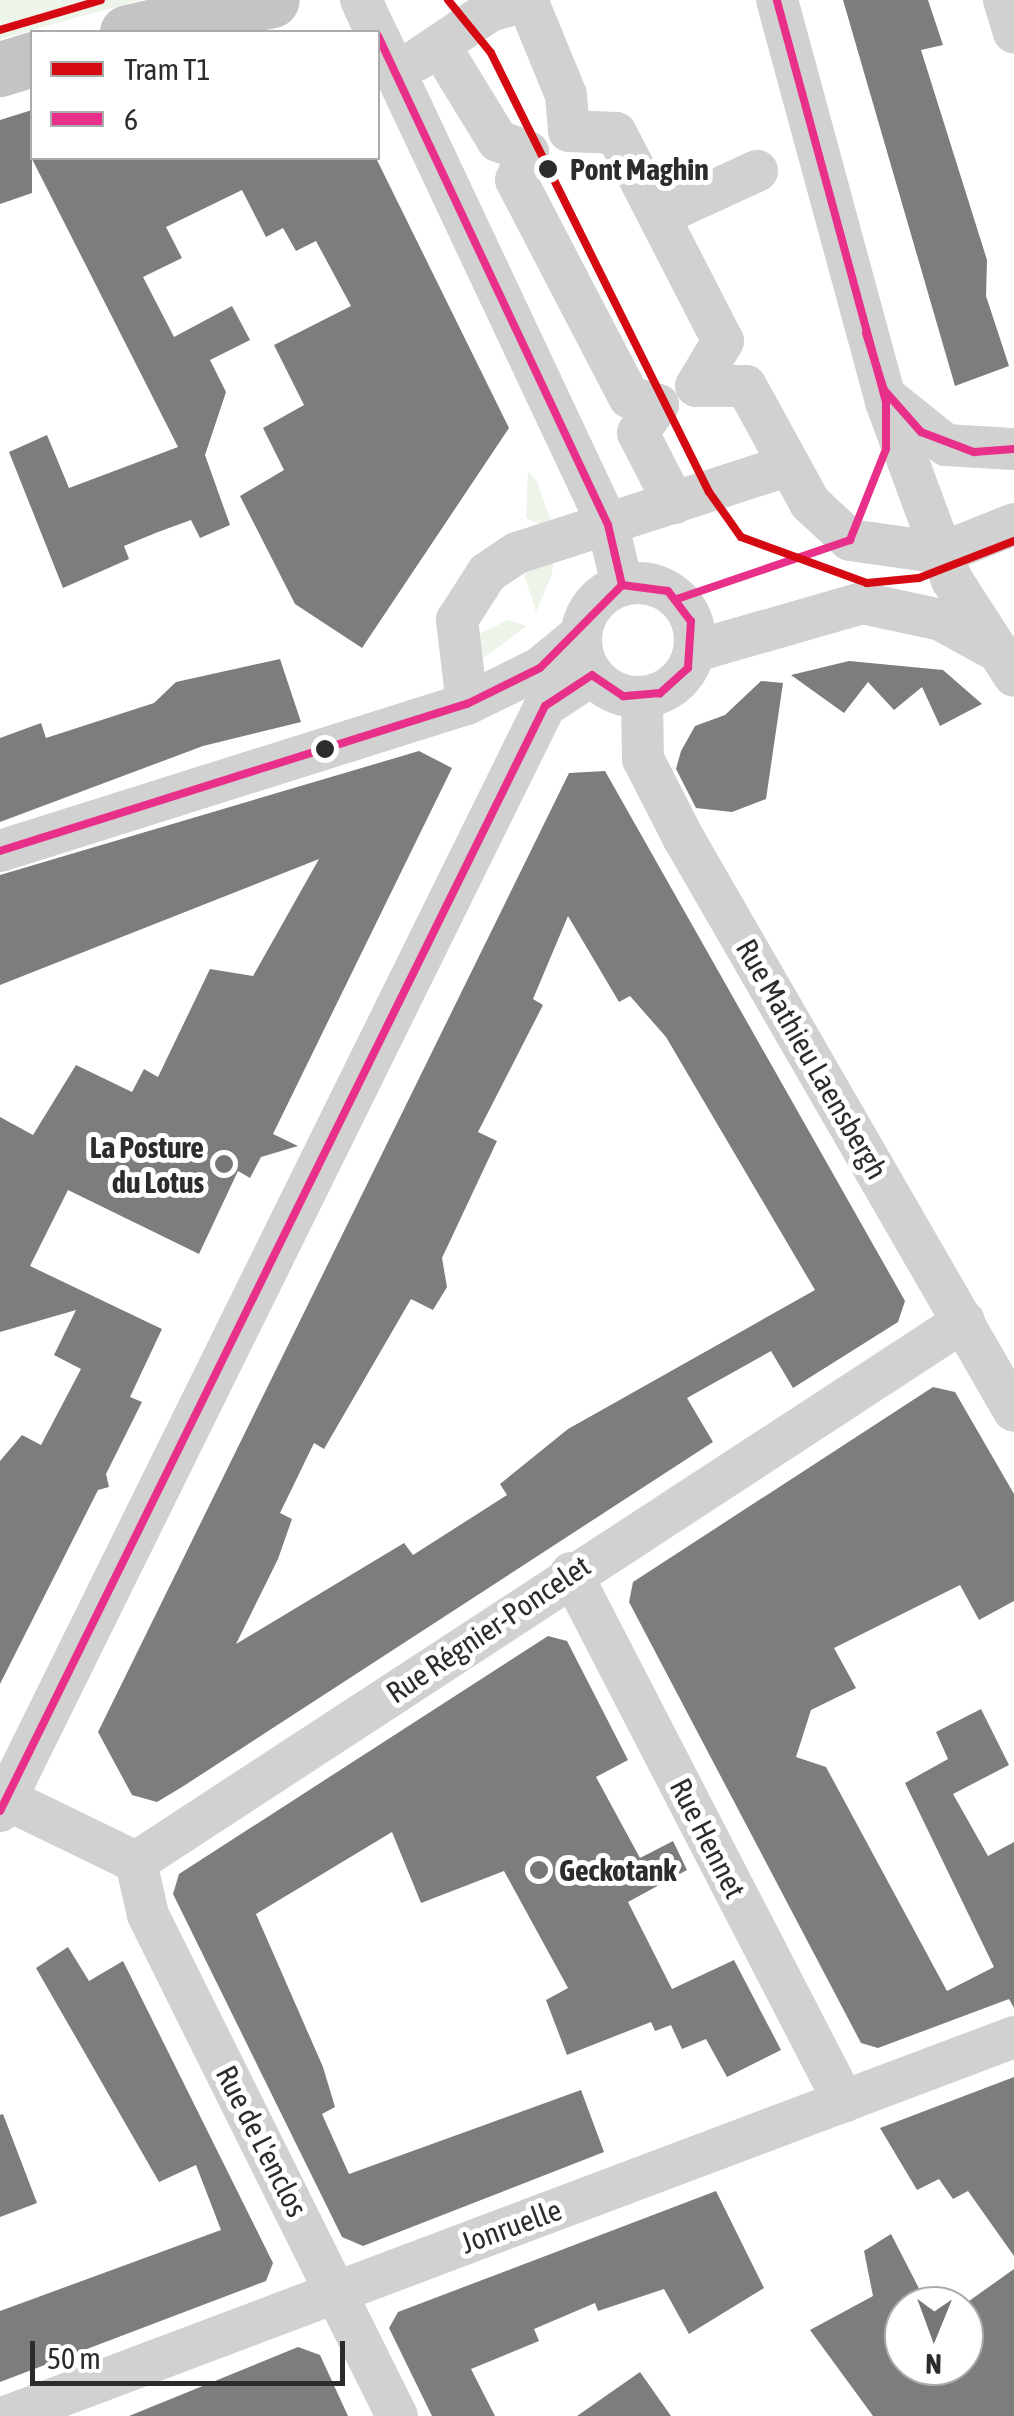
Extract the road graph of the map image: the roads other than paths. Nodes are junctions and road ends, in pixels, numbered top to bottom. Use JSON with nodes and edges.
{"nodes":[{"id":1,"x":272,"y":0,"type":"edge"},
{"id":2,"x":360,"y":0,"type":"edge"},
{"id":3,"x":527,"y":0,"type":"edge"},
{"id":4,"x":776,"y":0,"type":"edge"},
{"id":5,"x":1004,"y":0,"type":"edge"},
{"id":6,"x":137,"y":30,"type":"edge"},
{"id":7,"x":374,"y":30,"type":"edge"},
{"id":8,"x":1014,"y":32,"type":"edge"},
{"id":9,"x":382,"y":46,"type":"edge"},
{"id":10,"x":441,"y":48,"type":"junction"},
{"id":11,"x":30,"y":61,"type":"edge"},
{"id":12,"x":0,"y":69,"type":"edge"},
{"id":13,"x":757,"y":171,"type":"dead end"},
{"id":14,"x":658,"y":216,"type":"junction"},
{"id":15,"x":880,"y":383,"type":"junction"},
{"id":16,"x":1014,"y":449,"type":"edge"},
{"id":17,"x":787,"y":466,"type":"junction"},
{"id":18,"x":674,"y":503,"type":"junction"},
{"id":19,"x":1014,"y":524,"type":"edge"},
{"id":20,"x":608,"y":525,"type":"junction"},
{"id":21,"x":942,"y":553,"type":"junction"},
{"id":22,"x":622,"y":585,"type":"junction"},
{"id":23,"x":581,"y":634,"type":"junction"},
{"id":24,"x":695,"y":651,"type":"junction"},
{"id":25,"x":1002,"y":662,"type":"edge"},
{"id":26,"x":592,"y":675,"type":"junction"},
{"id":27,"x":642,"y":698,"type":"junction"},
{"id":28,"x":467,"y":704,"type":"junction"},
{"id":29,"x":0,"y":850,"type":"edge"},
{"id":30,"x":964,"y":1321,"type":"junction"},
{"id":31,"x":1014,"y":1411,"type":"edge"},
{"id":32,"x":571,"y":1574,"type":"junction"},
{"id":33,"x":3,"y":1805,"type":"edge"},
{"id":34,"x":136,"y":1862,"type":"junction"},
{"id":35,"x":1014,"y":2037,"type":"edge"},
{"id":36,"x":844,"y":2102,"type":"junction"},
{"id":37,"x":337,"y":2290,"type":"junction"},
{"id":38,"x":8,"y":2416,"type":"edge"},
{"id":39,"x":397,"y":2416,"type":"edge"}],
"edges":[{"from":1,"to":6,"type":"main road"},
{"from":2,"to":7,"type":"street"},
{"from":3,"to":10,"type":"street"},
{"from":3,"to":14,"type":"street"},
{"from":4,"to":15,"type":"street"},
{"from":5,"to":8,"type":"street"},
{"from":9,"to":10,"type":"street"},
{"from":9,"to":20,"type":"street"},
{"from":10,"to":18,"type":"street"},
{"from":11,"to":12,"type":"main road"},
{"from":13,"to":14,"type":"street"},
{"from":14,"to":17,"type":"street"},
{"from":15,"to":16,"type":"street"},
{"from":15,"to":21,"type":"street"},
{"from":17,"to":18,"type":"street"},
{"from":17,"to":21,"type":"street"},
{"from":18,"to":20,"type":"street"},
{"from":19,"to":21,"type":"street"},
{"from":20,"to":22,"type":"street"},
{"from":20,"to":28,"type":"street"},
{"from":21,"to":25,"type":"street"},
{"from":22,"to":23,"type":"street"},
{"from":22,"to":24,"type":"street"},
{"from":23,"to":26,"type":"street"},
{"from":23,"to":28,"type":"street"},
{"from":24,"to":25,"type":"street"},
{"from":24,"to":27,"type":"street"},
{"from":26,"to":27,"type":"street"},
{"from":26,"to":33,"type":"street"},
{"from":27,"to":30,"type":"street","name":"Rue Mathieu Laensbergh"},
{"from":28,"to":29,"type":"street"},
{"from":30,"to":31,"type":"street","name":"Rue Mathieu Laensbergh"},
{"from":30,"to":32,"type":"street","name":"Rue Régnier-Poncelet"},
{"from":32,"to":34,"type":"street","name":"Rue Régnier-Poncelet"},
{"from":32,"to":36,"type":"street","name":"Rue Hennet"},
{"from":33,"to":34,"type":"street"},
{"from":34,"to":37,"type":"street","name":"Rue de L'enclos"},
{"from":35,"to":36,"type":"street","name":"Jonruelle"},
{"from":36,"to":37,"type":"street","name":"Jonruelle"},
{"from":37,"to":38,"type":"street","name":"Jonruelle"},
{"from":37,"to":39,"type":"street","name":"Rue de L'enclos"}]}
